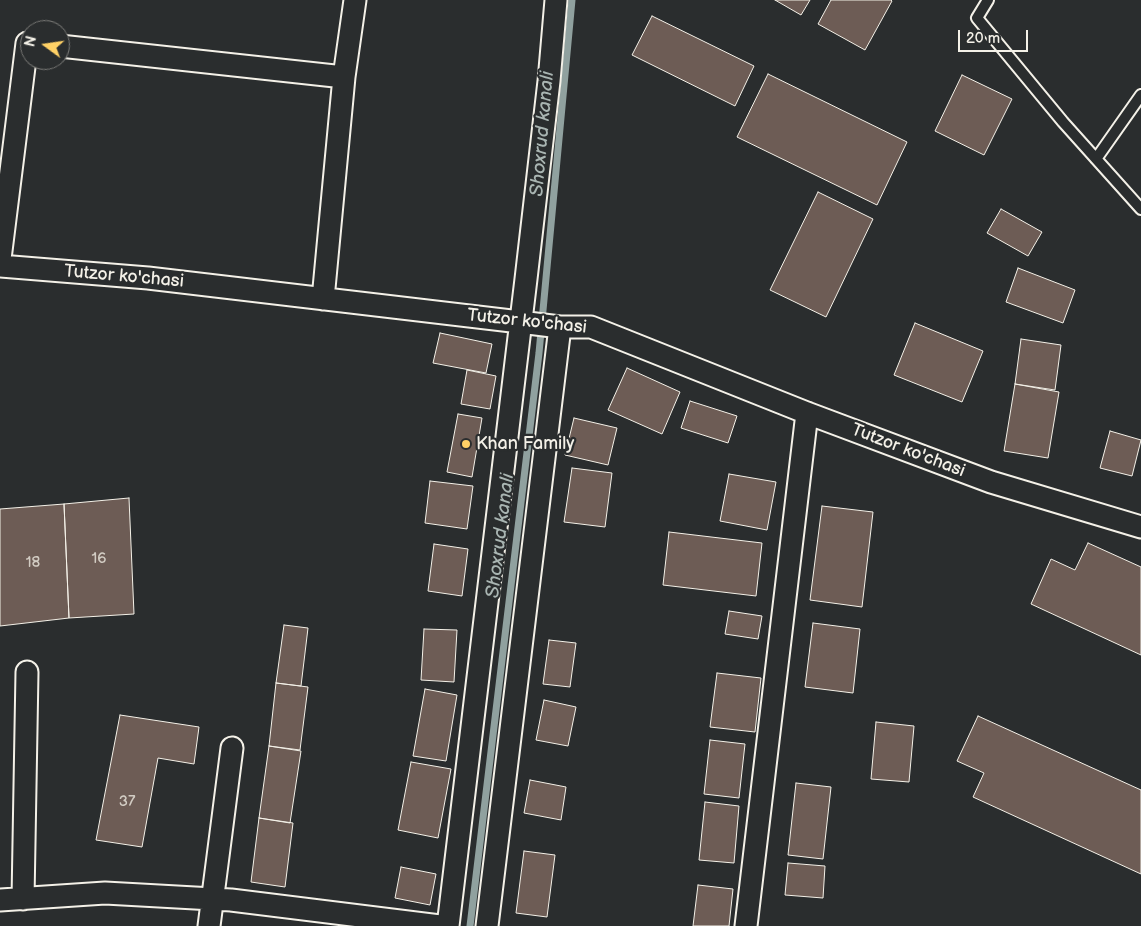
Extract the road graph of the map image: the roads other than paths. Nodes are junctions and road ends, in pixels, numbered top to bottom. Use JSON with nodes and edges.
{"nodes":[{"id":1,"x":355,"y":0,"type":"edge"},
{"id":2,"x":556,"y":0,"type":"edge"},
{"id":3,"x":988,"y":0,"type":"edge"},
{"id":4,"x":70,"y":47,"type":"edge"},
{"id":5,"x":24,"y":70,"type":"edge"},
{"id":6,"x":344,"y":77,"type":"junction"},
{"id":7,"x":1141,"y":95,"type":"edge"},
{"id":8,"x":1096,"y":159,"type":"junction"},
{"id":9,"x":1141,"y":209,"type":"edge"},
{"id":10,"x":0,"y":258,"type":"edge"},
{"id":11,"x":0,"y":266,"type":"edge"},
{"id":12,"x":323,"y":299,"type":"junction"},
{"id":13,"x":520,"y":322,"type":"junction"},
{"id":14,"x":560,"y":326,"type":"junction"},
{"id":15,"x":807,"y":413,"type":"junction"},
{"id":16,"x":1141,"y":527,"type":"edge"},
{"id":17,"x":26,"y":672,"type":"dead end"},
{"id":18,"x":232,"y":748,"type":"dead end"},
{"id":19,"x":23,"y":899,"type":"junction"},
{"id":20,"x":0,"y":900,"type":"edge"},
{"id":21,"x":212,"y":900,"type":"junction"},
{"id":22,"x":208,"y":926,"type":"edge"},
{"id":23,"x":440,"y":926,"type":"edge"},
{"id":24,"x":448,"y":926,"type":"edge"},
{"id":25,"x":486,"y":926,"type":"edge"},
{"id":26,"x":746,"y":926,"type":"edge"}],
"edges":[{"from":1,"to":6,"type":"street"},
{"from":2,"to":13,"type":"street"},
{"from":3,"to":8,"type":"lane"},
{"from":4,"to":6,"type":"street"},
{"from":5,"to":10,"type":"street"},
{"from":6,"to":12,"type":"street"},
{"from":7,"to":8,"type":"lane"},
{"from":8,"to":9,"type":"lane"},
{"from":11,"to":12,"type":"street","name":"Tutzor ko'chasi"},
{"from":12,"to":13,"type":"street","name":"Tutzor ko'chasi"},
{"from":13,"to":14,"type":"street","name":"Tutzor ko'chasi"},
{"from":13,"to":24,"type":"street"},
{"from":14,"to":15,"type":"street","name":"Tutzor ko'chasi"},
{"from":14,"to":25,"type":"street"},
{"from":15,"to":16,"type":"street","name":"Tutzor ko'chasi"},
{"from":15,"to":26,"type":"street"},
{"from":17,"to":19,"type":"street"},
{"from":18,"to":21,"type":"street"},
{"from":19,"to":20,"type":"street"},
{"from":19,"to":21,"type":"street"},
{"from":21,"to":22,"type":"street"},
{"from":21,"to":23,"type":"street"}]}
